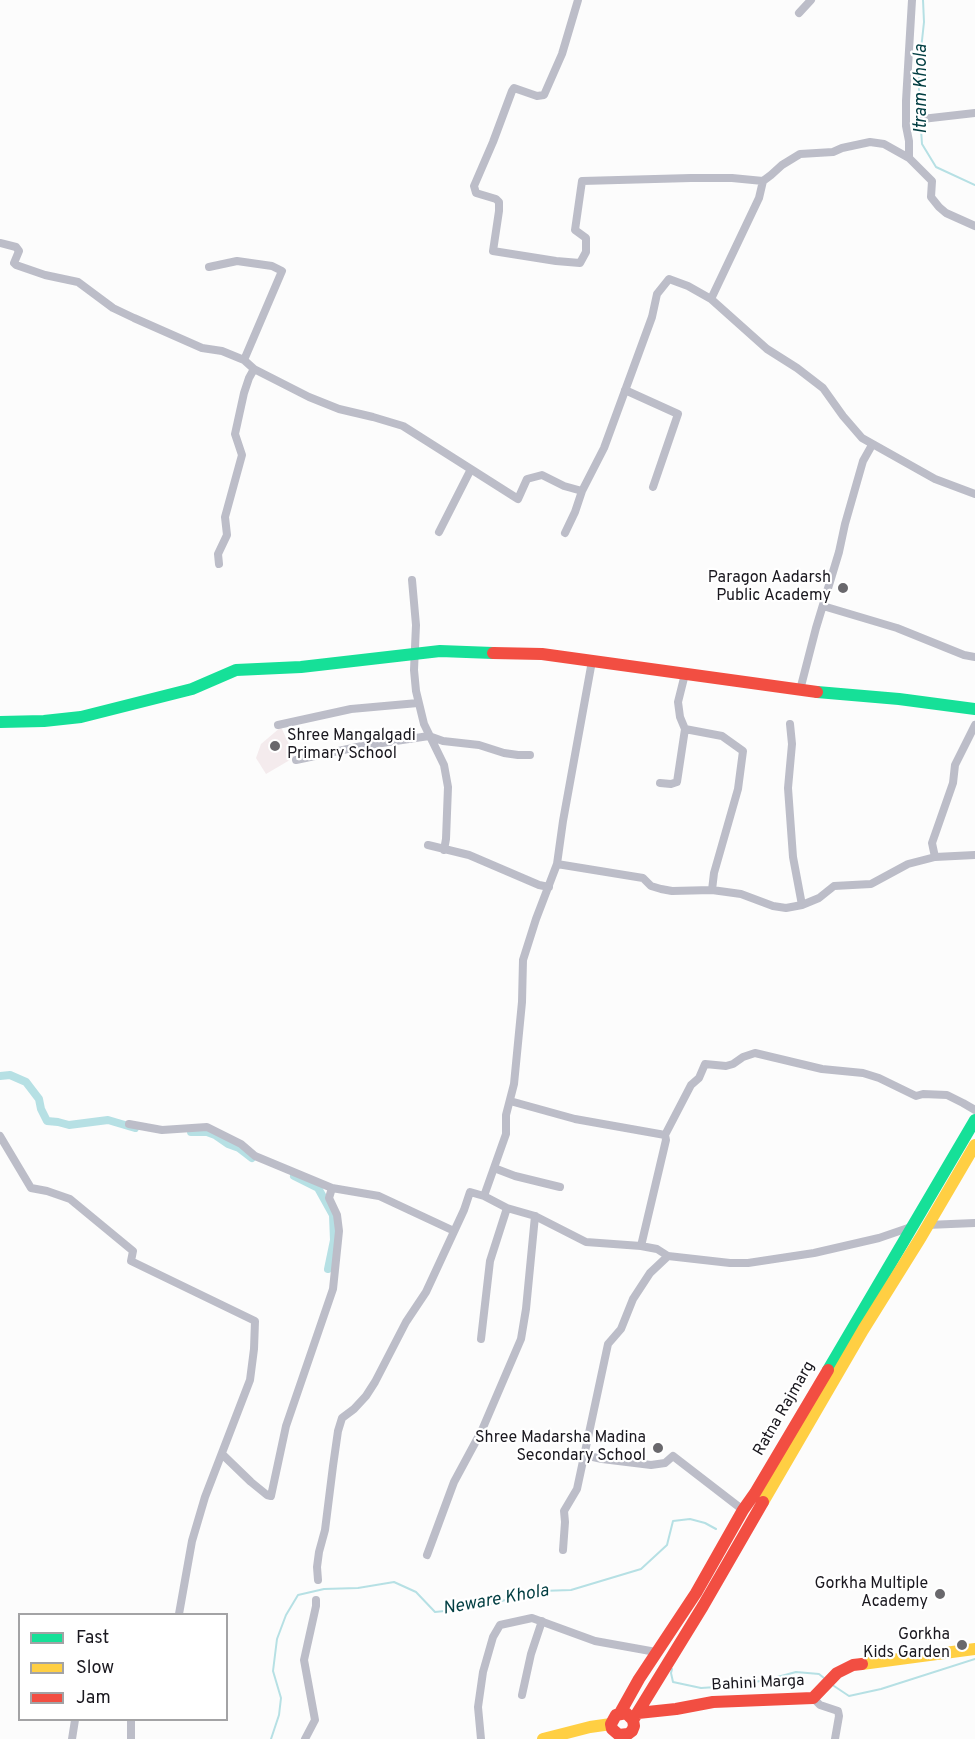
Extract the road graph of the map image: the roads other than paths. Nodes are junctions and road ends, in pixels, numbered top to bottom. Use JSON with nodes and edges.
{"nodes":[{"id":1,"x":578,"y":0,"type":"edge"},
{"id":2,"x":811,"y":0,"type":"edge"},
{"id":3,"x":912,"y":0,"type":"edge"},
{"id":4,"x":799,"y":13,"type":"dead end"},
{"id":5,"x":975,"y":113,"type":"edge"},
{"id":6,"x":922,"y":119,"type":"dead end"},
{"id":7,"x":909,"y":158,"type":"junction"},
{"id":8,"x":763,"y":181,"type":"junction"},
{"id":9,"x":975,"y":226,"type":"edge"},
{"id":10,"x":0,"y":243,"type":"edge"},
{"id":11,"x":209,"y":267,"type":"dead end"},
{"id":12,"x":711,"y":299,"type":"junction"},
{"id":13,"x":244,"y":360,"type":"junction"},
{"id":14,"x":254,"y":369,"type":"junction"},
{"id":15,"x":625,"y":390,"type":"junction"},
{"id":16,"x":872,"y":445,"type":"junction"},
{"id":17,"x":471,"y":469,"type":"junction"},
{"id":18,"x":653,"y":487,"type":"dead end"},
{"id":19,"x":582,"y":491,"type":"junction"},
{"id":20,"x":975,"y":494,"type":"edge"},
{"id":21,"x":440,"y":532,"type":"dead end"},
{"id":22,"x":565,"y":533,"type":"dead end"},
{"id":23,"x":219,"y":564,"type":"dead end"},
{"id":24,"x":412,"y":580,"type":"dead end"},
{"id":25,"x":823,"y":606,"type":"junction"},
{"id":26,"x":413,"y":654,"type":"junction"},
{"id":27,"x":975,"y":657,"type":"edge"},
{"id":28,"x":592,"y":662,"type":"junction"},
{"id":29,"x":685,"y":674,"type":"junction"},
{"id":30,"x":800,"y":690,"type":"junction"},
{"id":31,"x":418,"y":703,"type":"junction"},
{"id":32,"x":975,"y":709,"type":"edge"},
{"id":33,"x":0,"y":722,"type":"edge"},
{"id":34,"x":790,"y":724,"type":"dead end"},
{"id":35,"x":278,"y":725,"type":"dead end"},
{"id":36,"x":975,"y":725,"type":"edge"},
{"id":37,"x":686,"y":729,"type":"junction"},
{"id":38,"x":429,"y":736,"type":"junction"},
{"id":39,"x":530,"y":755,"type":"dead end"},
{"id":40,"x":296,"y":759,"type":"dead end"},
{"id":41,"x":660,"y":783,"type":"dead end"},
{"id":42,"x":428,"y":845,"type":"dead end"},
{"id":43,"x":444,"y":850,"type":"junction"},
{"id":44,"x":975,"y":855,"type":"edge"},
{"id":45,"x":935,"y":856,"type":"junction"},
{"id":46,"x":557,"y":864,"type":"junction"},
{"id":47,"x":549,"y":888,"type":"junction"},
{"id":48,"x":712,"y":890,"type":"junction"},
{"id":49,"x":802,"y":905,"type":"junction"},
{"id":50,"x":510,"y":1101,"type":"junction"},
{"id":51,"x":975,"y":1110,"type":"edge"},
{"id":52,"x":975,"y":1120,"type":"edge"},
{"id":53,"x":129,"y":1124,"type":"dead end"},
{"id":54,"x":665,"y":1135,"type":"junction"},
{"id":55,"x":0,"y":1136,"type":"edge"},
{"id":56,"x":975,"y":1144,"type":"edge"},
{"id":57,"x":494,"y":1168,"type":"junction"},
{"id":58,"x":560,"y":1187,"type":"dead end"},
{"id":59,"x":332,"y":1188,"type":"junction"},
{"id":60,"x":484,"y":1196,"type":"junction"},
{"id":61,"x":507,"y":1208,"type":"junction"},
{"id":62,"x":535,"y":1216,"type":"junction"},
{"id":63,"x":975,"y":1222,"type":"edge"},
{"id":64,"x":927,"y":1225,"type":"junction"},
{"id":65,"x":914,"y":1226,"type":"junction"},
{"id":66,"x":454,"y":1231,"type":"junction"},
{"id":67,"x":641,"y":1246,"type":"junction"},
{"id":68,"x":668,"y":1256,"type":"junction"},
{"id":69,"x":481,"y":1339,"type":"dead end"},
{"id":70,"x":222,"y":1454,"type":"junction"},
{"id":71,"x":584,"y":1455,"type":"junction"},
{"id":72,"x":743,"y":1510,"type":"junction"},
{"id":73,"x":563,"y":1550,"type":"dead end"},
{"id":74,"x":427,"y":1555,"type":"dead end"},
{"id":75,"x":318,"y":1580,"type":"dead end"},
{"id":76,"x":316,"y":1600,"type":"dead end"},
{"id":77,"x":179,"y":1613,"type":"edge"},
{"id":78,"x":542,"y":1621,"type":"junction"},
{"id":79,"x":975,"y":1649,"type":"edge"},
{"id":80,"x":656,"y":1652,"type":"junction"},
{"id":81,"x":821,"y":1689,"type":"junction"},
{"id":82,"x":522,"y":1695,"type":"dead end"},
{"id":83,"x":621,"y":1713,"type":"junction"},
{"id":84,"x":635,"y":1717,"type":"junction"},
{"id":85,"x":75,"y":1721,"type":"edge"},
{"id":86,"x":130,"y":1721,"type":"edge"},
{"id":87,"x":610,"y":1730,"type":"edge"},
{"id":88,"x":628,"y":1737,"type":"edge"},
{"id":89,"x":72,"y":1739,"type":"edge"},
{"id":90,"x":131,"y":1739,"type":"edge"},
{"id":91,"x":305,"y":1739,"type":"edge"},
{"id":92,"x":481,"y":1739,"type":"edge"},
{"id":93,"x":543,"y":1739,"type":"edge"},
{"id":94,"x":836,"y":1739,"type":"edge"}],
"edges":[{"from":1,"to":8,"type":"street"},
{"from":2,"to":4,"type":"street"},
{"from":3,"to":7,"type":"street"},
{"from":5,"to":6,"type":"street"},
{"from":7,"to":8,"type":"street"},
{"from":7,"to":9,"type":"street"},
{"from":8,"to":12,"type":"street"},
{"from":10,"to":13,"type":"street"},
{"from":11,"to":13,"type":"street"},
{"from":12,"to":15,"type":"street"},
{"from":12,"to":16,"type":"street"},
{"from":13,"to":14,"type":"street"},
{"from":14,"to":17,"type":"street"},
{"from":14,"to":23,"type":"street"},
{"from":15,"to":18,"type":"street"},
{"from":15,"to":19,"type":"street"},
{"from":16,"to":20,"type":"street"},
{"from":16,"to":25,"type":"street"},
{"from":17,"to":19,"type":"street"},
{"from":17,"to":21,"type":"street"},
{"from":19,"to":22,"type":"street"},
{"from":24,"to":26,"type":"street"},
{"from":25,"to":27,"type":"street"},
{"from":25,"to":30,"type":"street"},
{"from":26,"to":28,"type":"main road"},
{"from":26,"to":31,"type":"street"},
{"from":26,"to":33,"type":"main road"},
{"from":28,"to":29,"type":"main road"},
{"from":28,"to":46,"type":"street"},
{"from":29,"to":30,"type":"main road"},
{"from":29,"to":37,"type":"street"},
{"from":30,"to":32,"type":"main road"},
{"from":31,"to":35,"type":"street"},
{"from":31,"to":38,"type":"street"},
{"from":34,"to":49,"type":"street"},
{"from":36,"to":45,"type":"street"},
{"from":37,"to":41,"type":"street"},
{"from":37,"to":48,"type":"street"},
{"from":38,"to":39,"type":"street"},
{"from":38,"to":40,"type":"street"},
{"from":38,"to":43,"type":"street"},
{"from":42,"to":43,"type":"street"},
{"from":43,"to":47,"type":"street"},
{"from":44,"to":45,"type":"street"},
{"from":45,"to":49,"type":"street"},
{"from":46,"to":47,"type":"street"},
{"from":46,"to":48,"type":"street"},
{"from":47,"to":50,"type":"street"},
{"from":48,"to":49,"type":"street"},
{"from":50,"to":54,"type":"street"},
{"from":50,"to":57,"type":"street"},
{"from":51,"to":54,"type":"street"},
{"from":52,"to":65,"type":"main road","name":"Ratna Rajmarg"},
{"from":53,"to":59,"type":"street"},
{"from":54,"to":67,"type":"street"},
{"from":55,"to":70,"type":"street"},
{"from":56,"to":64,"type":"main road","name":"Ratna Rajmarg"},
{"from":57,"to":58,"type":"street"},
{"from":57,"to":60,"type":"street"},
{"from":59,"to":66,"type":"street"},
{"from":59,"to":70,"type":"street"},
{"from":60,"to":61,"type":"street"},
{"from":60,"to":66,"type":"street"},
{"from":61,"to":62,"type":"street"},
{"from":61,"to":69,"type":"street"},
{"from":62,"to":67,"type":"street"},
{"from":62,"to":74,"type":"street"},
{"from":63,"to":64,"type":"street"},
{"from":64,"to":65,"type":"street"},
{"from":64,"to":84,"type":"main road","name":"Ratna Rajmarg"},
{"from":65,"to":68,"type":"street"},
{"from":65,"to":72,"type":"main road","name":"Ratna Rajmarg"},
{"from":66,"to":75,"type":"street"},
{"from":67,"to":68,"type":"street"},
{"from":68,"to":71,"type":"street"},
{"from":70,"to":77,"type":"street"},
{"from":71,"to":72,"type":"street"},
{"from":71,"to":73,"type":"street"},
{"from":72,"to":80,"type":"main road","name":"Ratna Rajmarg"},
{"from":76,"to":91,"type":"street"},
{"from":78,"to":80,"type":"street"},
{"from":78,"to":82,"type":"street"},
{"from":78,"to":92,"type":"street"},
{"from":79,"to":81,"type":"main road","name":"Bahini Marga"},
{"from":80,"to":83,"type":"main road","name":"Ratna Rajmarg"},
{"from":81,"to":84,"type":"main road","name":"Bahini Marga"},
{"from":81,"to":94,"type":"street"},
{"from":83,"to":84,"type":"main road"},
{"from":83,"to":87,"type":"main road","name":"Ratna Rajmarg"},
{"from":84,"to":88,"type":"main road","name":"Ratna Rajmarg"},
{"from":85,"to":89,"type":"street"},
{"from":86,"to":90,"type":"street"},
{"from":87,"to":88,"type":"main road","name":"Ratna Rajmarg"},
{"from":87,"to":93,"type":"main road"}]}
